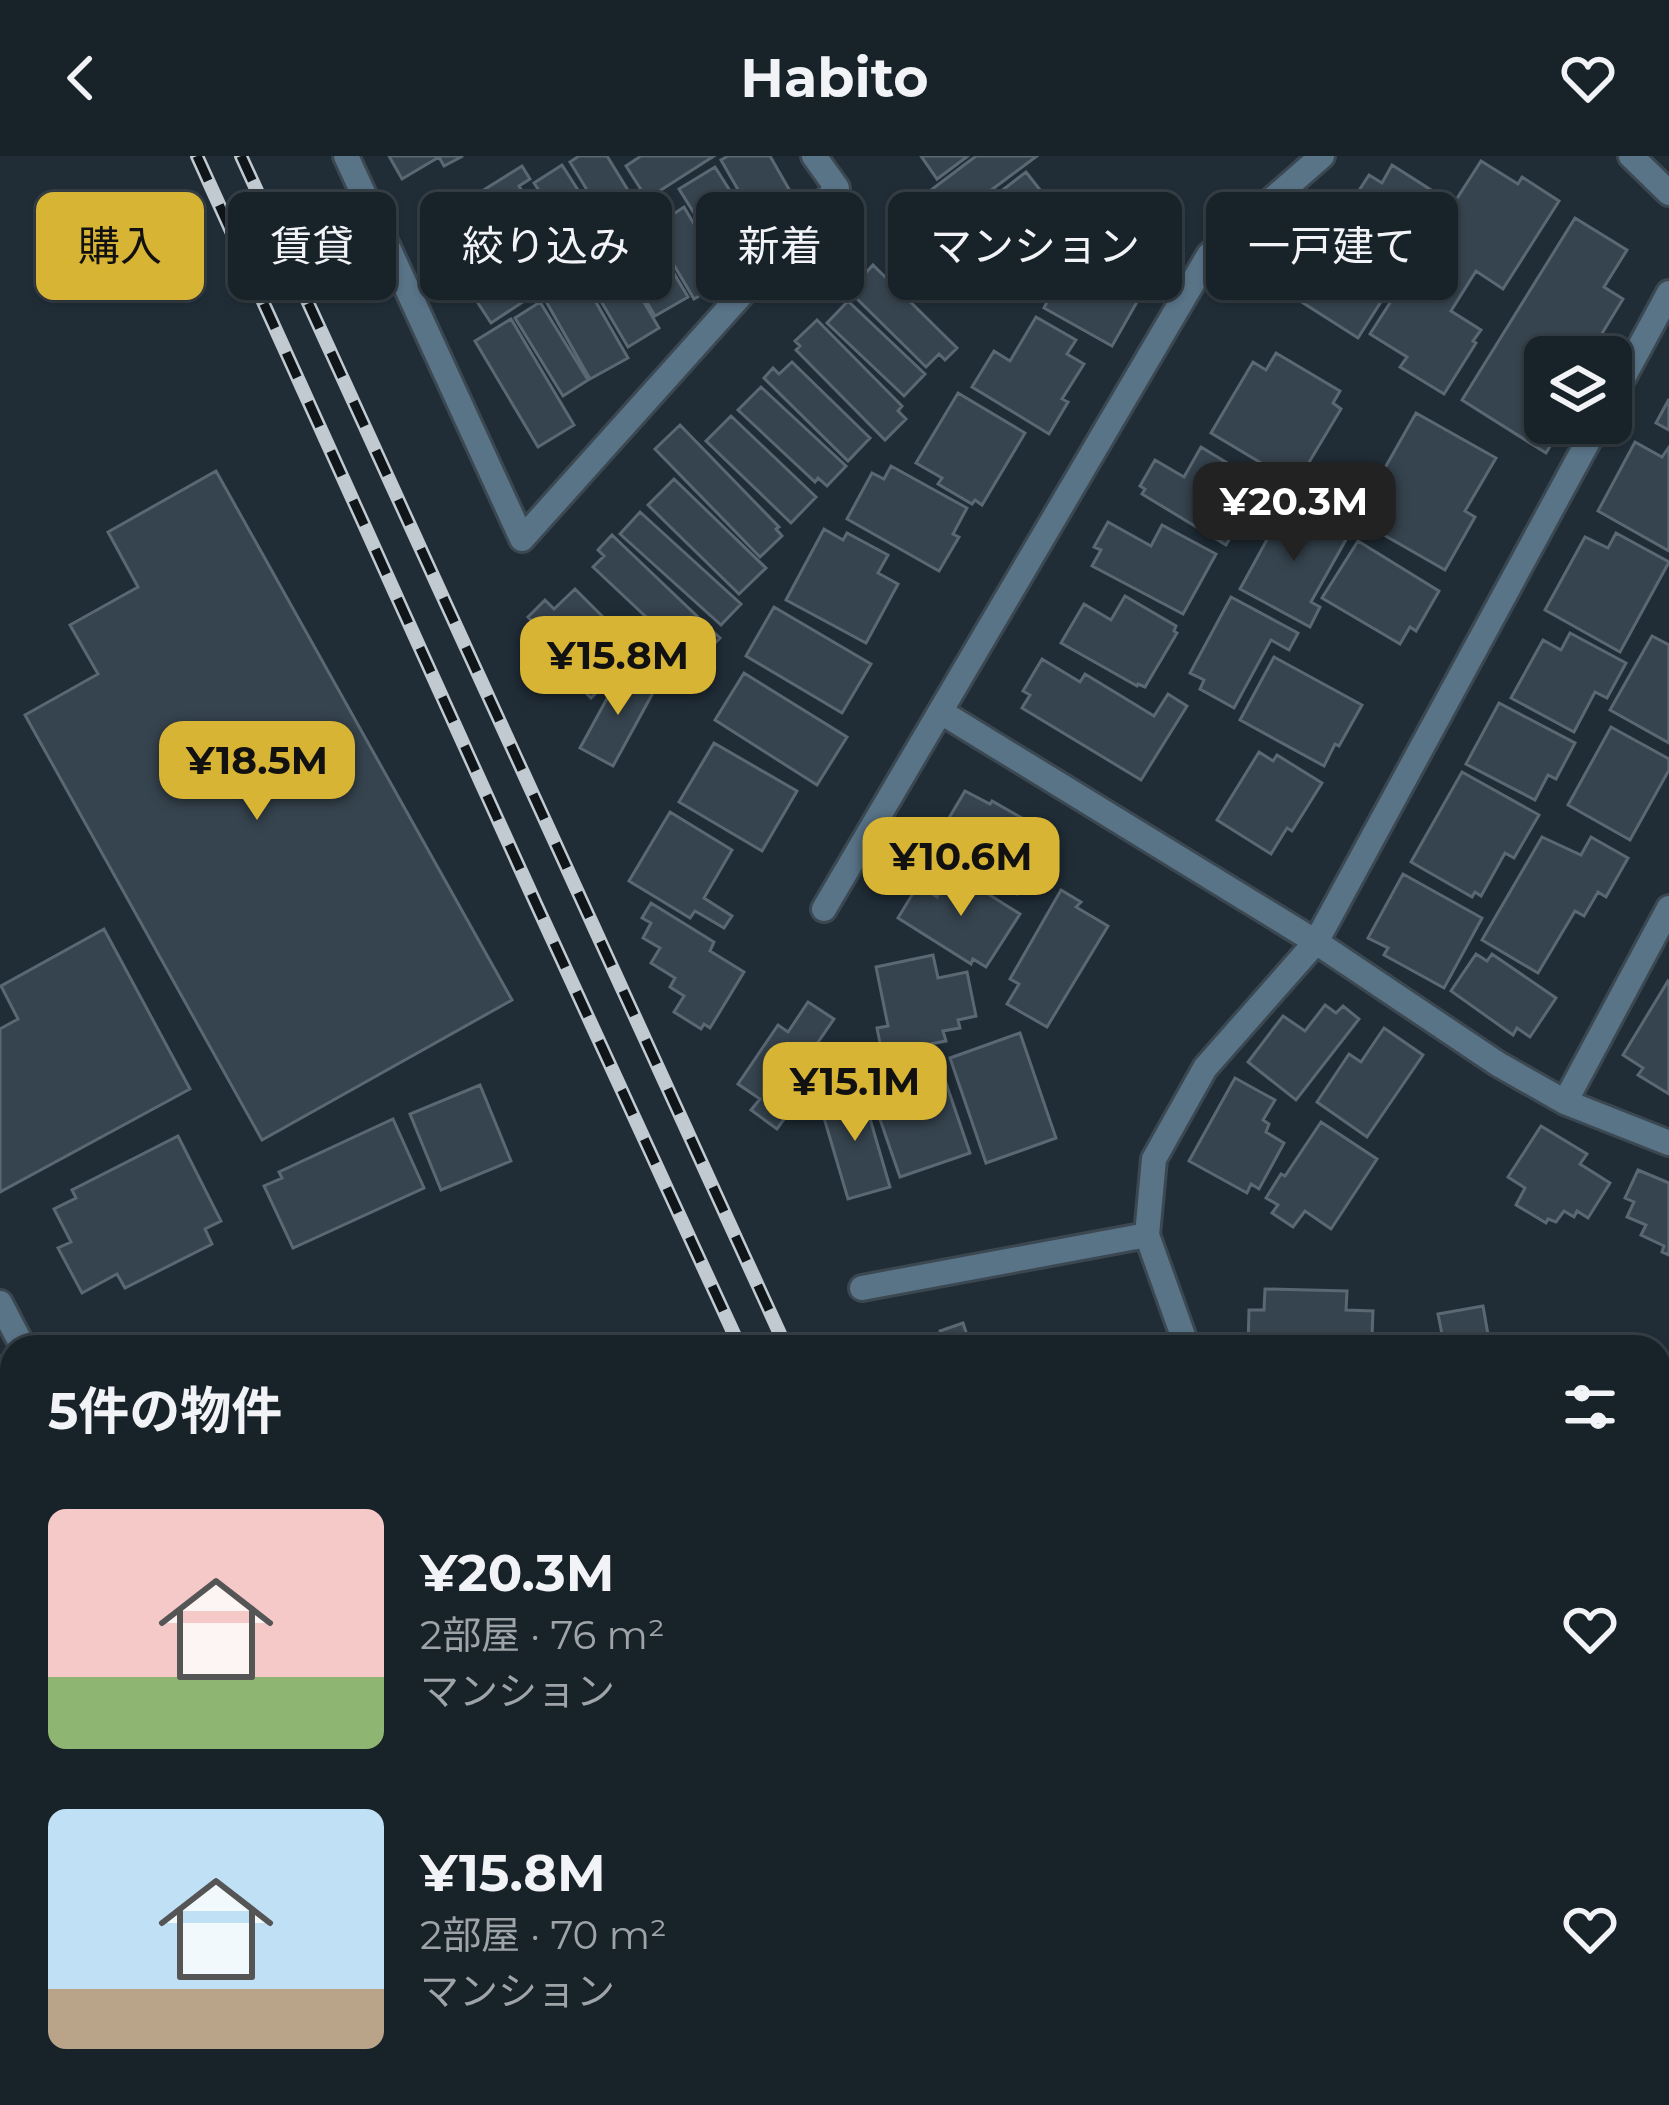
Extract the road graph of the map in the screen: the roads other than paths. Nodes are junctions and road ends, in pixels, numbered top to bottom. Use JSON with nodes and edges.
{"nodes":[{"id":1,"x":346,"y":156,"type":"edge"},
{"id":2,"x":814,"y":156,"type":"edge"},
{"id":3,"x":1322,"y":156,"type":"edge"},
{"id":4,"x":1631,"y":156,"type":"edge"},
{"id":5,"x":1669,"y":193,"type":"edge"},
{"id":6,"x":1669,"y":293,"type":"edge"},
{"id":7,"x":1632,"y":361,"type":"edge"},
{"id":8,"x":1587,"y":444,"type":"edge"},
{"id":9,"x":940,"y":712,"type":"junction"},
{"id":10,"x":1669,"y":908,"type":"edge"},
{"id":11,"x":824,"y":909,"type":"dead end"},
{"id":12,"x":1316,"y":942,"type":"junction"},
{"id":13,"x":1565,"y":1102,"type":"junction"},
{"id":14,"x":1669,"y":1143,"type":"edge"},
{"id":15,"x":1147,"y":1235,"type":"junction"},
{"id":16,"x":862,"y":1288,"type":"dead end"},
{"id":17,"x":0,"y":1304,"type":"edge"},
{"id":18,"x":17,"y":1335,"type":"edge"},
{"id":19,"x":1183,"y":1335,"type":"edge"}],
"edges":[{"from":1,"to":2,"type":"street"},
{"from":3,"to":9,"type":"street"},
{"from":4,"to":5,"type":"street"},
{"from":6,"to":7,"type":"street"},
{"from":8,"to":12,"type":"street"},
{"from":9,"to":11,"type":"street"},
{"from":9,"to":12,"type":"street"},
{"from":10,"to":13,"type":"street"},
{"from":12,"to":13,"type":"street"},
{"from":12,"to":15,"type":"street"},
{"from":13,"to":14,"type":"street"},
{"from":15,"to":16,"type":"street"},
{"from":15,"to":19,"type":"street"},
{"from":17,"to":18,"type":"street"}]}
